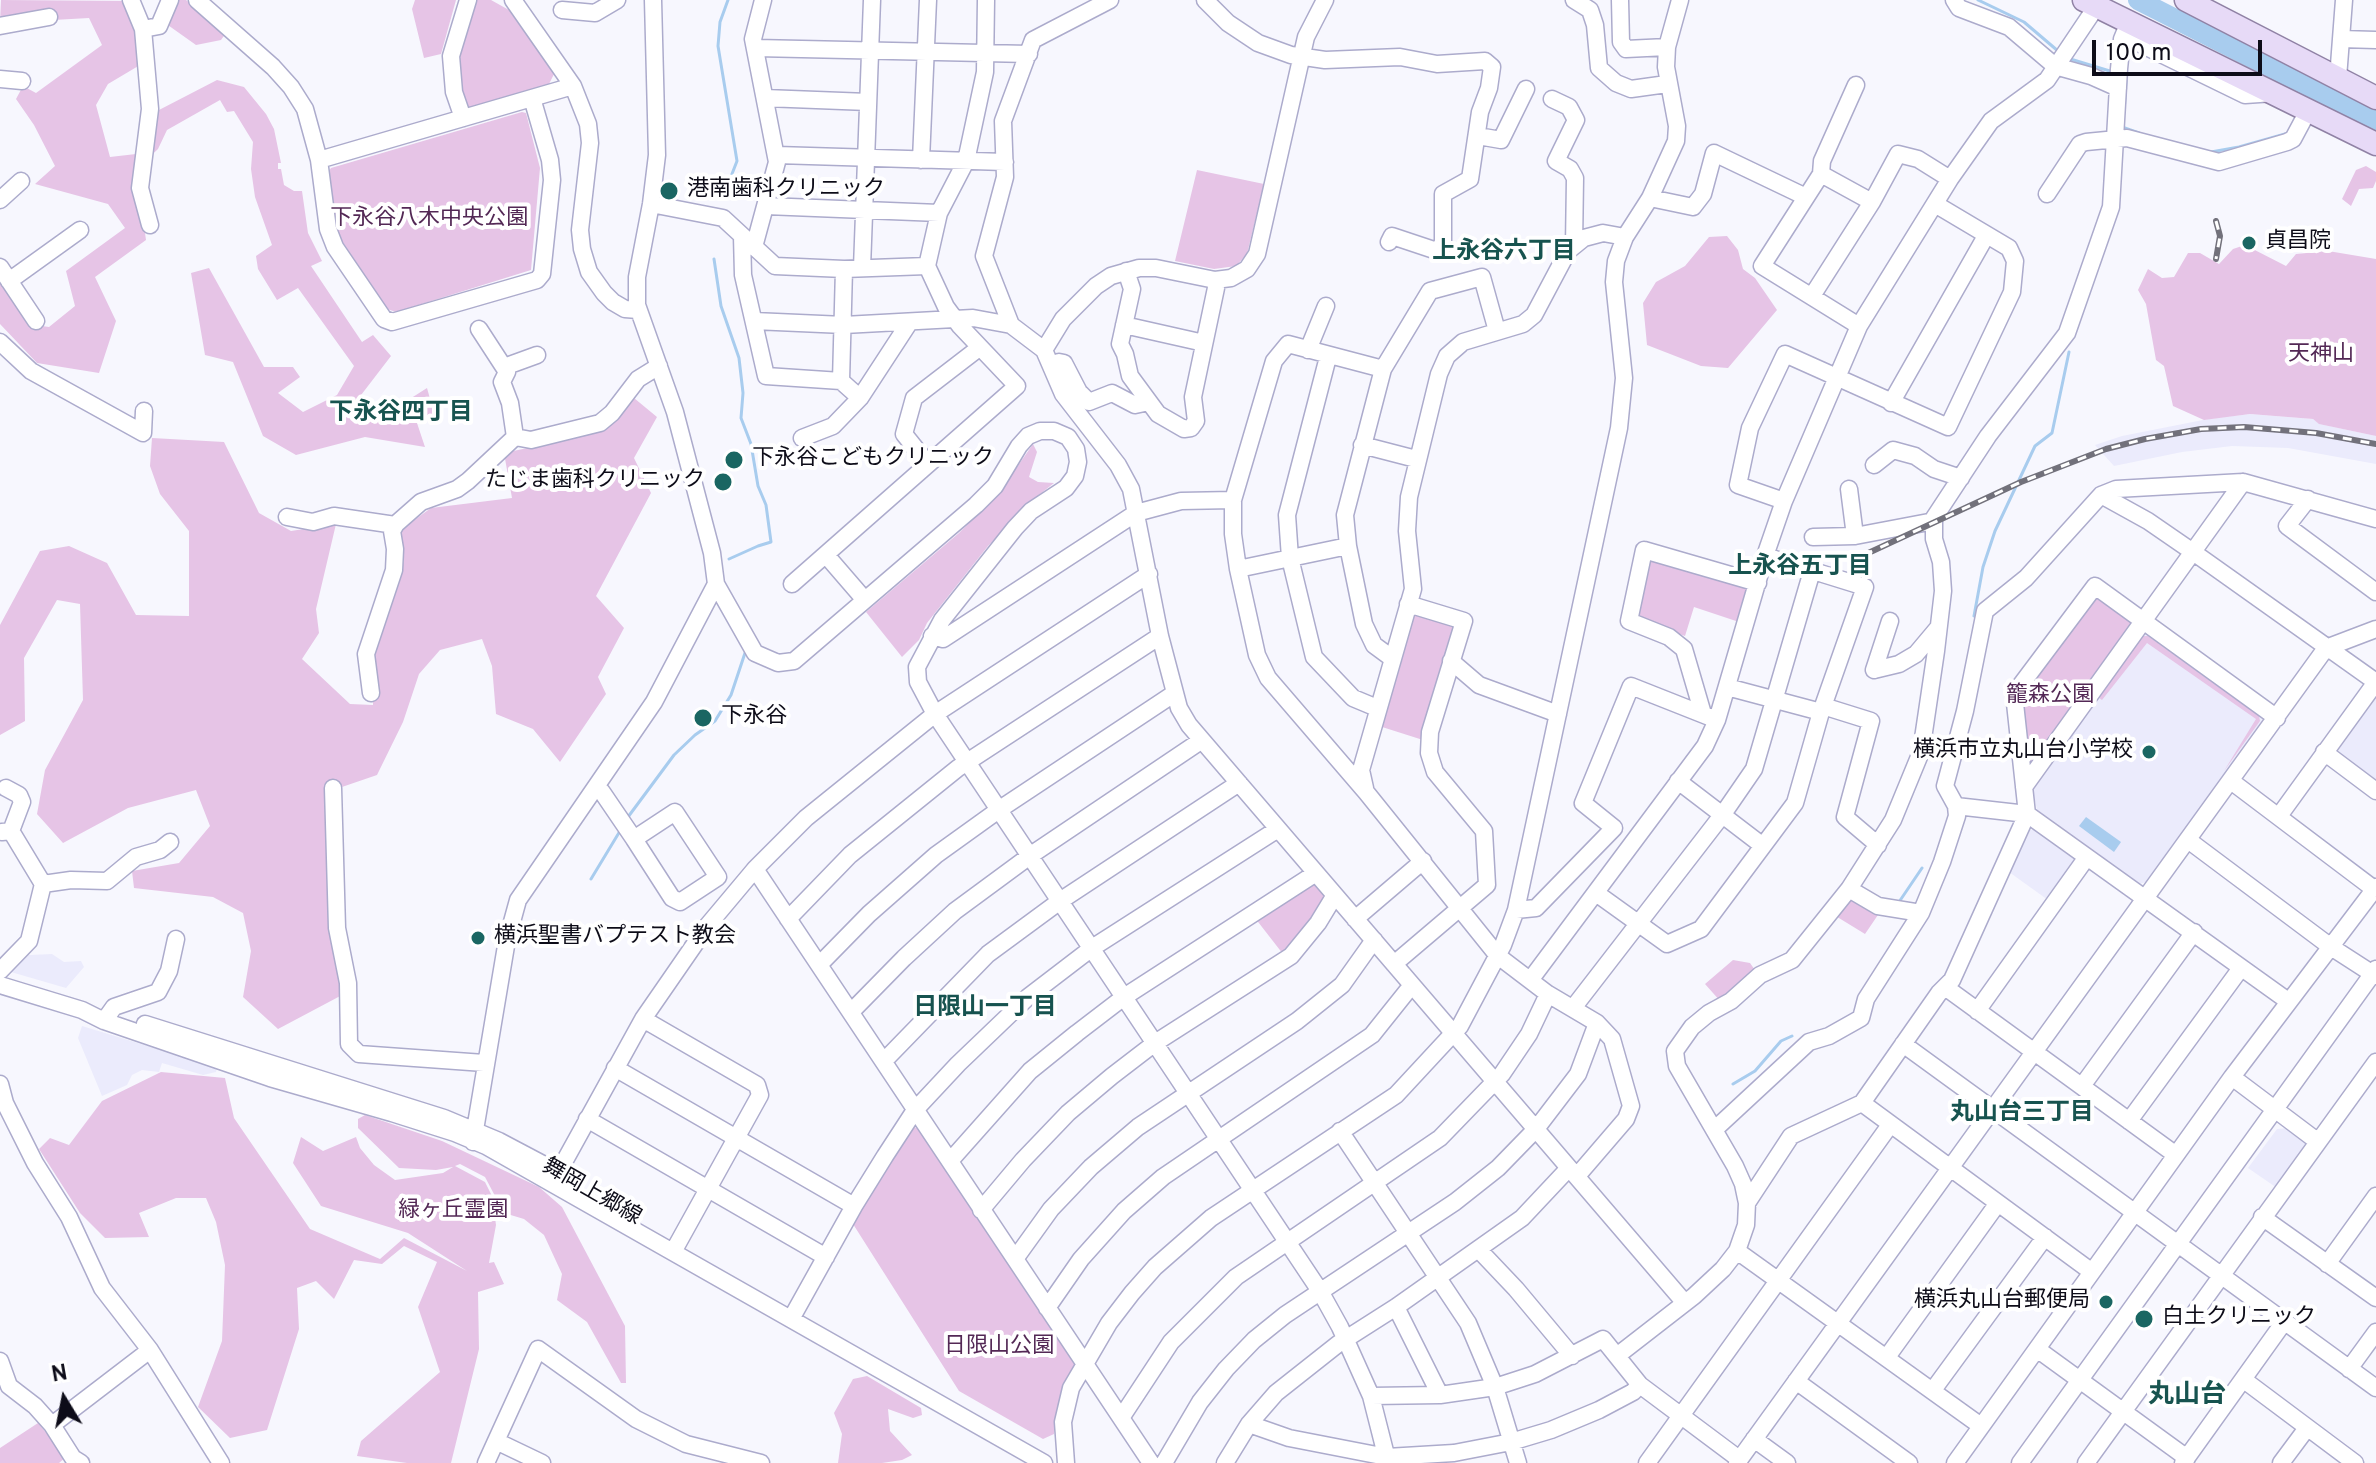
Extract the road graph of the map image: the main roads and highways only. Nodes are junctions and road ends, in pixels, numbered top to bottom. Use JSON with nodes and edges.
{"nodes":[{"id":1,"x":2186,"y":0,"type":"edge"},
{"id":2,"x":2090,"y":3,"type":"edge"},
{"id":3,"x":2376,"y":98,"type":"edge"},
{"id":4,"x":2376,"y":144,"type":"edge"}],
"edges":[{"from":1,"to":3,"type":"main road"},
{"from":2,"to":4,"type":"main road"}]}
